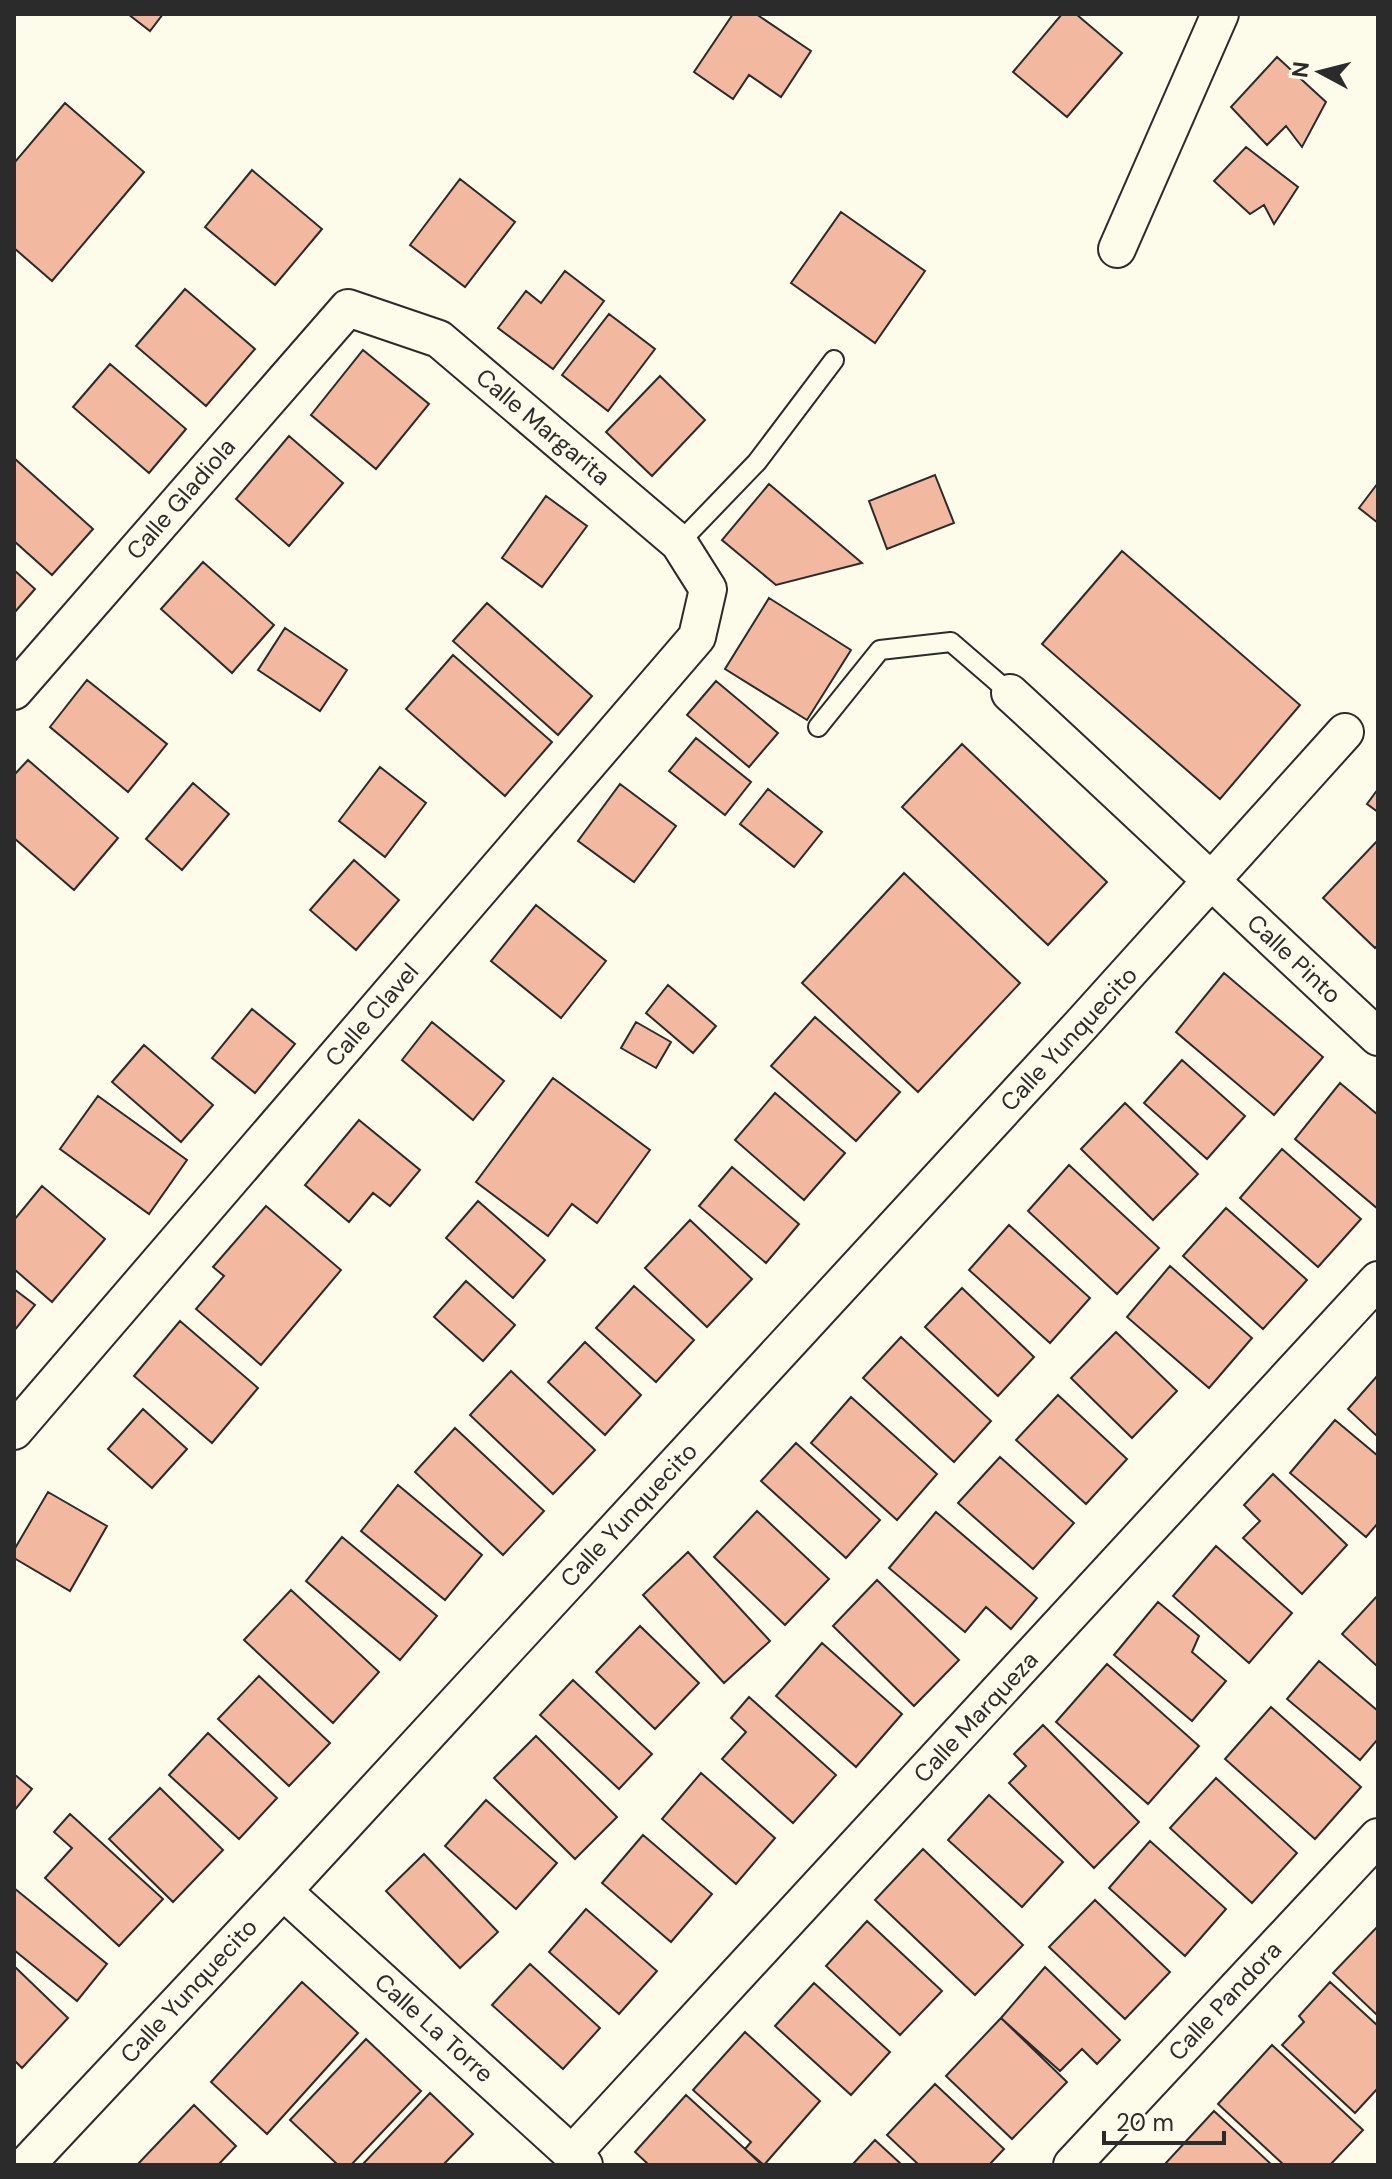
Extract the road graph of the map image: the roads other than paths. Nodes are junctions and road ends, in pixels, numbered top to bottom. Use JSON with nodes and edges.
{"nodes":[{"id":1,"x":1220,"y":14,"type":"edge"},
{"id":2,"x":1117,"y":249,"type":"dead end"},
{"id":3,"x":348,"y":308,"type":"joint"},
{"id":4,"x":834,"y":360,"type":"dead end"},
{"id":5,"x":679,"y":543,"type":"junction"},
{"id":6,"x":708,"y":589,"type":"joint"},
{"id":7,"x":14,"y":691,"type":"edge"},
{"id":8,"x":1010,"y":693,"type":"joint"},
{"id":9,"x":818,"y":727,"type":"dead end"},
{"id":10,"x":1345,"y":732,"type":"dead end"},
{"id":11,"x":1219,"y":871,"type":"junction"},
{"id":12,"x":1378,"y":1037,"type":"edge"},
{"id":13,"x":1378,"y":1280,"type":"edge"},
{"id":14,"x":14,"y":1431,"type":"edge"},
{"id":15,"x":1378,"y":1837,"type":"edge"},
{"id":16,"x":283,"y":1891,"type":"junction"},
{"id":17,"x":578,"y":2159,"type":"edge"},
{"id":18,"x":27,"y":2165,"type":"edge"},
{"id":19,"x":1072,"y":2165,"type":"edge"}],
"edges":[{"from":1,"to":2,"type":"street"},
{"from":3,"to":5,"type":"street","name":"Calle Margarita"},
{"from":3,"to":7,"type":"street","name":"Calle Gladiola"},
{"from":4,"to":5,"type":"lane"},
{"from":5,"to":6,"type":"street","name":"Calle Margarita"},
{"from":6,"to":14,"type":"street","name":"Calle Clavel"},
{"from":8,"to":9,"type":"lane"},
{"from":8,"to":11,"type":"street","name":"Calle Pinto"},
{"from":10,"to":11,"type":"street"},
{"from":11,"to":12,"type":"street","name":"Calle Pinto"},
{"from":11,"to":16,"type":"street","name":"Calle Yunquecito"},
{"from":13,"to":17,"type":"street","name":"Calle Marqueza"},
{"from":15,"to":19,"type":"street","name":"Calle Pandora"},
{"from":16,"to":17,"type":"street","name":"Calle La Torre"},
{"from":16,"to":18,"type":"street","name":"Calle Yunquecito"}]}
